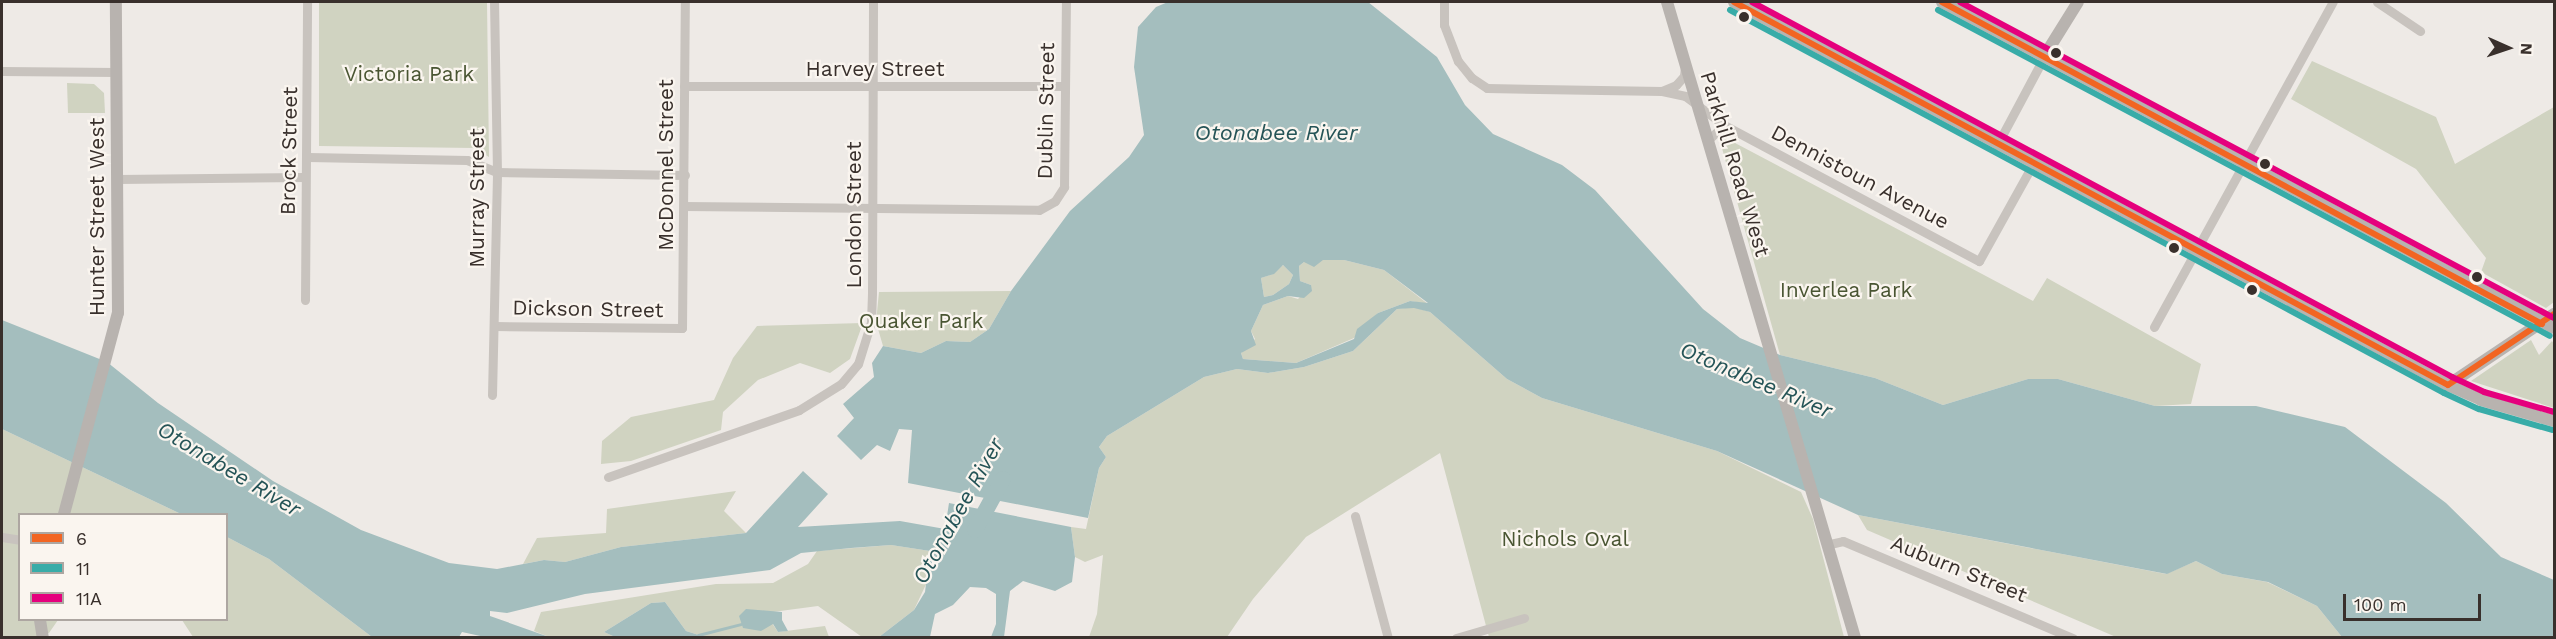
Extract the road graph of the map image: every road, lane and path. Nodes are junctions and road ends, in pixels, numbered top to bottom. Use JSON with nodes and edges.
{"nodes":[{"id":1,"x":116,"y":2,"type":"edge"},
{"id":2,"x":307,"y":2,"type":"edge"},
{"id":3,"x":494,"y":2,"type":"edge"},
{"id":4,"x":685,"y":2,"type":"edge"},
{"id":5,"x":873,"y":2,"type":"edge"},
{"id":6,"x":1066,"y":2,"type":"edge"},
{"id":7,"x":1444,"y":2,"type":"edge"},
{"id":8,"x":1734,"y":2,"type":"edge"},
{"id":9,"x":1942,"y":2,"type":"edge"},
{"id":10,"x":2078,"y":2,"type":"edge"},
{"id":11,"x":2333,"y":2,"type":"edge"},
{"id":12,"x":2377,"y":2,"type":"edge"},
{"id":13,"x":1670,"y":5,"type":"edge"},
{"id":14,"x":2420,"y":31,"type":"dead end"},
{"id":15,"x":2045,"y":56,"type":"junction"},
{"id":16,"x":1685,"y":65,"type":"junction"},
{"id":17,"x":2,"y":71,"type":"edge"},
{"id":18,"x":116,"y":72,"type":"junction"},
{"id":19,"x":684,"y":86,"type":"junction"},
{"id":20,"x":1065,"y":86,"type":"junction"},
{"id":21,"x":872,"y":87,"type":"junction"},
{"id":22,"x":1662,"y":91,"type":"junction"},
{"id":23,"x":1695,"y":100,"type":"junction"},
{"id":24,"x":1724,"y":125,"type":"junction"},
{"id":25,"x":1708,"y":140,"type":"junction"},
{"id":26,"x":1997,"y":145,"type":"junction"},
{"id":27,"x":308,"y":157,"type":"junction"},
{"id":28,"x":2033,"y":164,"type":"junction"},
{"id":29,"x":2245,"y":164,"type":"junction"},
{"id":30,"x":497,"y":172,"type":"junction"},
{"id":31,"x":684,"y":175,"type":"junction"},
{"id":32,"x":304,"y":177,"type":"junction"},
{"id":33,"x":118,"y":179,"type":"junction"},
{"id":34,"x":684,"y":206,"type":"junction"},
{"id":35,"x":871,"y":208,"type":"junction"},
{"id":36,"x":2196,"y":252,"type":"junction"},
{"id":37,"x":304,"y":300,"type":"dead end"},
{"id":38,"x":2554,"y":314,"type":"edge"},
{"id":39,"x":495,"y":326,"type":"junction"},
{"id":40,"x":2548,"y":326,"type":"edge"},
{"id":41,"x":2154,"y":327,"type":"dead end"},
{"id":42,"x":682,"y":328,"type":"joint"},
{"id":43,"x":2448,"y":385,"type":"junction"},
{"id":44,"x":492,"y":394,"type":"dead end"},
{"id":45,"x":2554,"y":421,"type":"edge"},
{"id":46,"x":608,"y":477,"type":"dead end"},
{"id":47,"x":64,"y":513,"type":"edge"},
{"id":48,"x":1355,"y":516,"type":"dead end"},
{"id":49,"x":2,"y":537,"type":"edge"},
{"id":50,"x":18,"y":540,"type":"edge"},
{"id":51,"x":1830,"y":544,"type":"junction"},
{"id":52,"x":1524,"y":618,"type":"dead end"},
{"id":53,"x":40,"y":621,"type":"edge"},
{"id":54,"x":43,"y":638,"type":"edge"},
{"id":55,"x":1388,"y":638,"type":"edge"},
{"id":56,"x":1456,"y":638,"type":"edge"},
{"id":57,"x":1855,"y":638,"type":"edge"},
{"id":58,"x":2073,"y":638,"type":"edge"}],
"edges":[{"from":1,"to":18,"type":"main road","name":"Hunter Street West"},
{"from":2,"to":27,"type":"street","name":"Brock Street"},
{"from":3,"to":30,"type":"street","name":"Murray Street"},
{"from":4,"to":19,"type":"street","name":"McDonnel Street"},
{"from":5,"to":21,"type":"street","name":"London Street"},
{"from":6,"to":20,"type":"street","name":"Dublin Street"},
{"from":7,"to":22,"type":"street"},
{"from":8,"to":26,"type":"main road"},
{"from":9,"to":15,"type":"main road"},
{"from":10,"to":15,"type":"main road"},
{"from":11,"to":29,"type":"street"},
{"from":12,"to":14,"type":"street"},
{"from":13,"to":16,"type":"main road","name":"Parkhill Road West"},
{"from":15,"to":26,"type":"street"},
{"from":15,"to":29,"type":"main road"},
{"from":16,"to":22,"type":"street"},
{"from":16,"to":23,"type":"main road","name":"Parkhill Road West"},
{"from":17,"to":18,"type":"street"},
{"from":18,"to":33,"type":"main road","name":"Hunter Street West"},
{"from":19,"to":21,"type":"street","name":"Harvey Street"},
{"from":19,"to":31,"type":"street","name":"McDonnel Street"},
{"from":20,"to":21,"type":"street","name":"Harvey Street"},
{"from":20,"to":35,"type":"street","name":"Dublin Street"},
{"from":21,"to":35,"type":"street","name":"London Street"},
{"from":22,"to":23,"type":"street"},
{"from":23,"to":24,"type":"street","name":"Dennistoun Avenue"},
{"from":23,"to":25,"type":"main road","name":"Parkhill Road West"},
{"from":24,"to":25,"type":"street"},
{"from":24,"to":28,"type":"street","name":"Dennistoun Avenue"},
{"from":25,"to":51,"type":"main road","name":"Parkhill Road West"},
{"from":26,"to":28,"type":"main road"},
{"from":27,"to":30,"type":"street"},
{"from":27,"to":32,"type":"street","name":"Brock Street"},
{"from":28,"to":36,"type":"main road"},
{"from":29,"to":36,"type":"street"},
{"from":29,"to":40,"type":"main road"},
{"from":30,"to":31,"type":"street"},
{"from":30,"to":39,"type":"street","name":"Murray Street"},
{"from":31,"to":34,"type":"street","name":"McDonnel Street"},
{"from":32,"to":33,"type":"street"},
{"from":32,"to":37,"type":"street","name":"Brock Street"},
{"from":33,"to":47,"type":"main road","name":"Hunter Street West"},
{"from":34,"to":35,"type":"street"},
{"from":34,"to":42,"type":"street","name":"McDonnel Street"},
{"from":35,"to":46,"type":"street","name":"London Street"},
{"from":36,"to":41,"type":"street"},
{"from":36,"to":43,"type":"main road"},
{"from":38,"to":40,"type":"main road"},
{"from":39,"to":42,"type":"street","name":"Dickson Street"},
{"from":39,"to":44,"type":"street","name":"Murray Street"},
{"from":40,"to":43,"type":"main road"},
{"from":43,"to":45,"type":"main road"},
{"from":48,"to":55,"type":"street"},
{"from":49,"to":50,"type":"street"},
{"from":51,"to":57,"type":"main road","name":"Parkhill Road West"},
{"from":51,"to":58,"type":"street","name":"Auburn Street"},
{"from":52,"to":56,"type":"street"},
{"from":53,"to":54,"type":"main road"}]}
